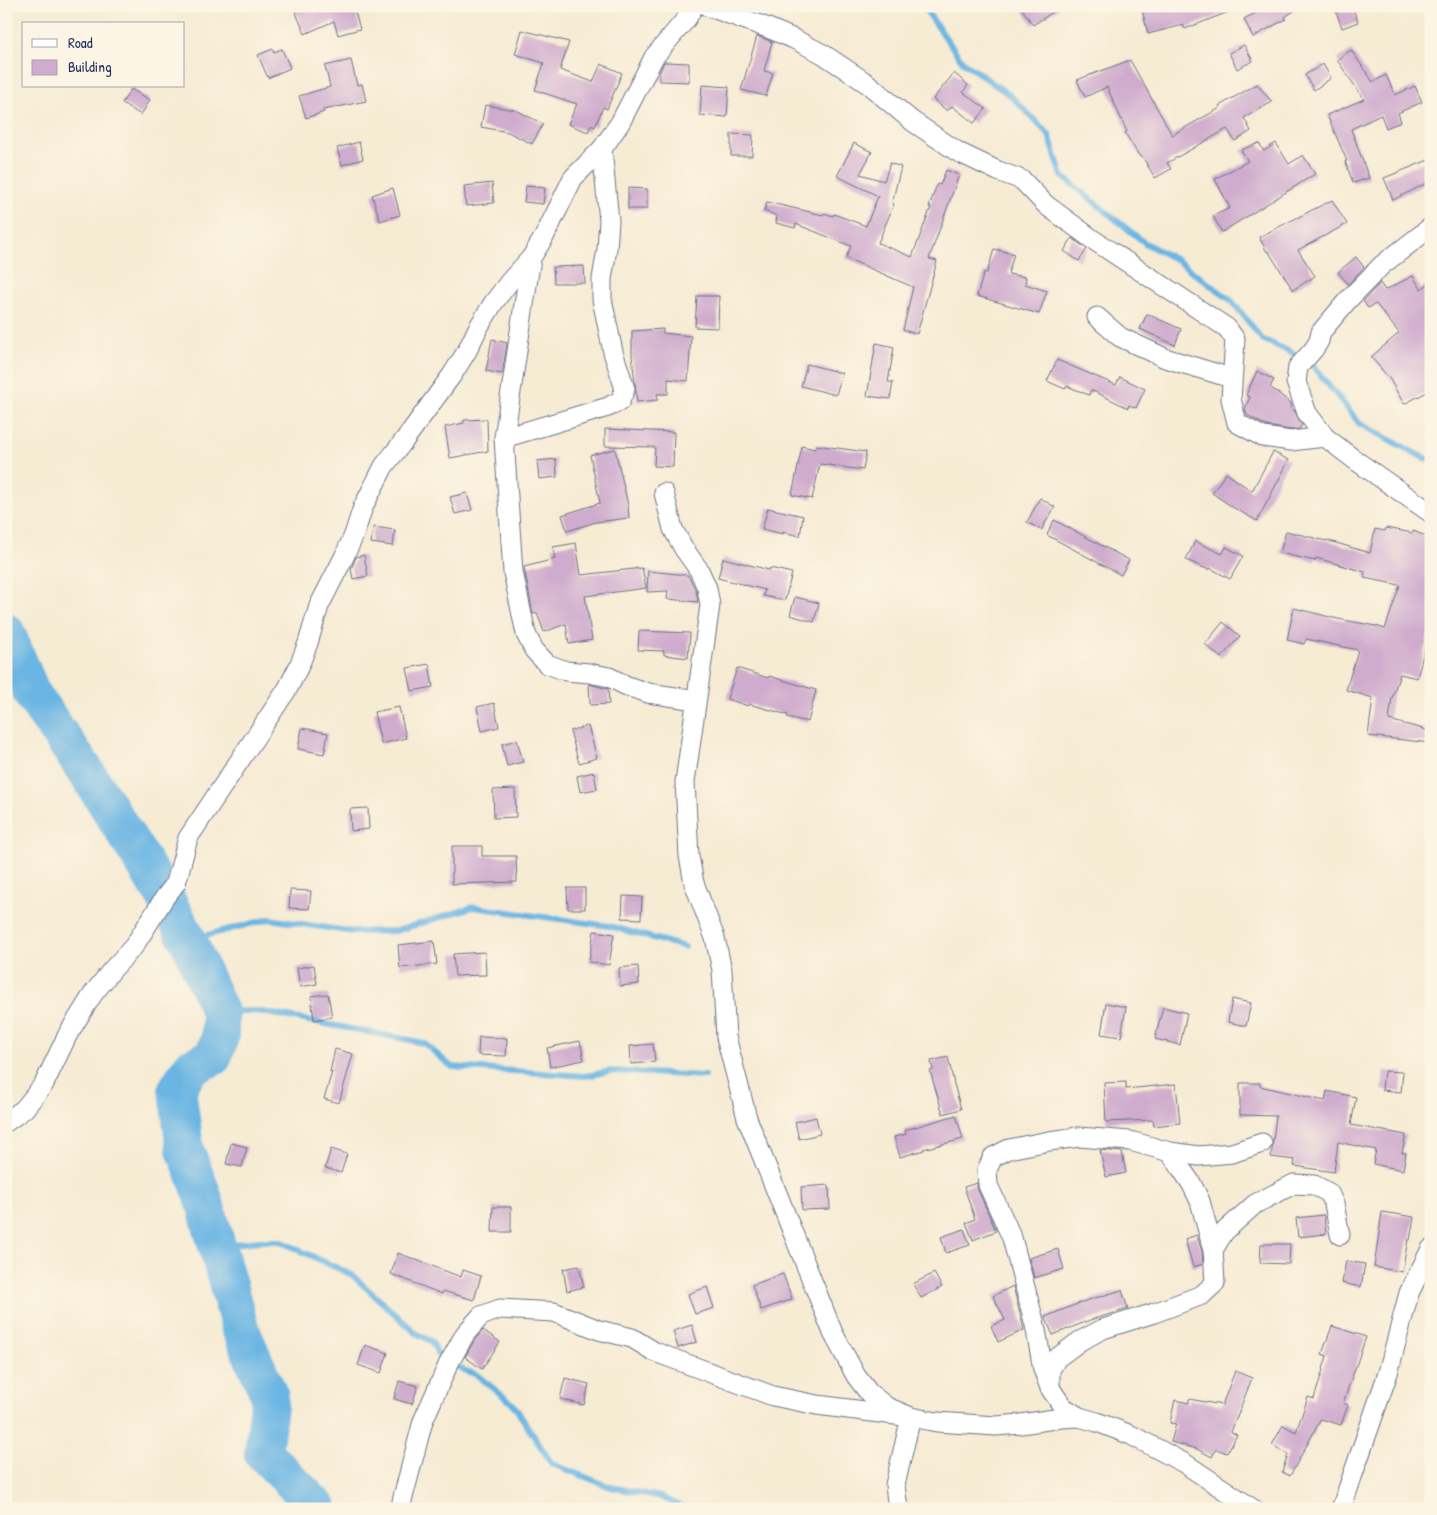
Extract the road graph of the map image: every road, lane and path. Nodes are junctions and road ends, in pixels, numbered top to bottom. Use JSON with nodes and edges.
{"nodes":[{"id":1,"x":694,"y":6,"type":"edge"},
{"id":2,"x":707,"y":6,"type":"edge"},
{"id":3,"x":602,"y":149,"type":"junction"},
{"id":4,"x":1431,"y":227,"type":"edge"},
{"id":5,"x":531,"y":258,"type":"junction"},
{"id":6,"x":1097,"y":317,"type":"dead end"},
{"id":7,"x":1231,"y":378,"type":"junction"},
{"id":8,"x":1325,"y":437,"type":"junction"},
{"id":9,"x":504,"y":438,"type":"junction"},
{"id":10,"x":664,"y":493,"type":"dead end"},
{"id":11,"x":1431,"y":513,"type":"edge"},
{"id":12,"x":696,"y":700,"type":"junction"},
{"id":13,"x":6,"y":1122,"type":"edge"},
{"id":14,"x":1262,"y":1143,"type":"dead end"},
{"id":15,"x":1170,"y":1152,"type":"junction"},
{"id":16,"x":1340,"y":1235,"type":"dead end"},
{"id":17,"x":1431,"y":1249,"type":"edge"},
{"id":18,"x":1213,"y":1250,"type":"junction"},
{"id":19,"x":1050,"y":1388,"type":"junction"},
{"id":20,"x":911,"y":1417,"type":"junction"},
{"id":21,"x":1079,"y":1417,"type":"junction"},
{"id":22,"x":402,"y":1501,"type":"dead end"},
{"id":23,"x":898,"y":1509,"type":"edge"},
{"id":24,"x":1253,"y":1509,"type":"edge"},
{"id":25,"x":1341,"y":1509,"type":"edge"}],
"edges":[{"from":1,"to":3,"type":"street"},
{"from":2,"to":7,"type":"street"},
{"from":3,"to":5,"type":"street"},
{"from":3,"to":9,"type":"street"},
{"from":4,"to":8,"type":"street"},
{"from":5,"to":9,"type":"street"},
{"from":5,"to":13,"type":"street"},
{"from":6,"to":7,"type":"street"},
{"from":7,"to":8,"type":"street"},
{"from":8,"to":11,"type":"street"},
{"from":9,"to":12,"type":"street"},
{"from":10,"to":12,"type":"street"},
{"from":12,"to":20,"type":"street"},
{"from":14,"to":15,"type":"street"},
{"from":15,"to":18,"type":"street"},
{"from":15,"to":19,"type":"street"},
{"from":16,"to":18,"type":"street"},
{"from":17,"to":25,"type":"street"},
{"from":18,"to":19,"type":"street"},
{"from":19,"to":21,"type":"street"},
{"from":20,"to":21,"type":"street"},
{"from":20,"to":22,"type":"street"},
{"from":20,"to":23,"type":"street"},
{"from":21,"to":24,"type":"street"}]}
